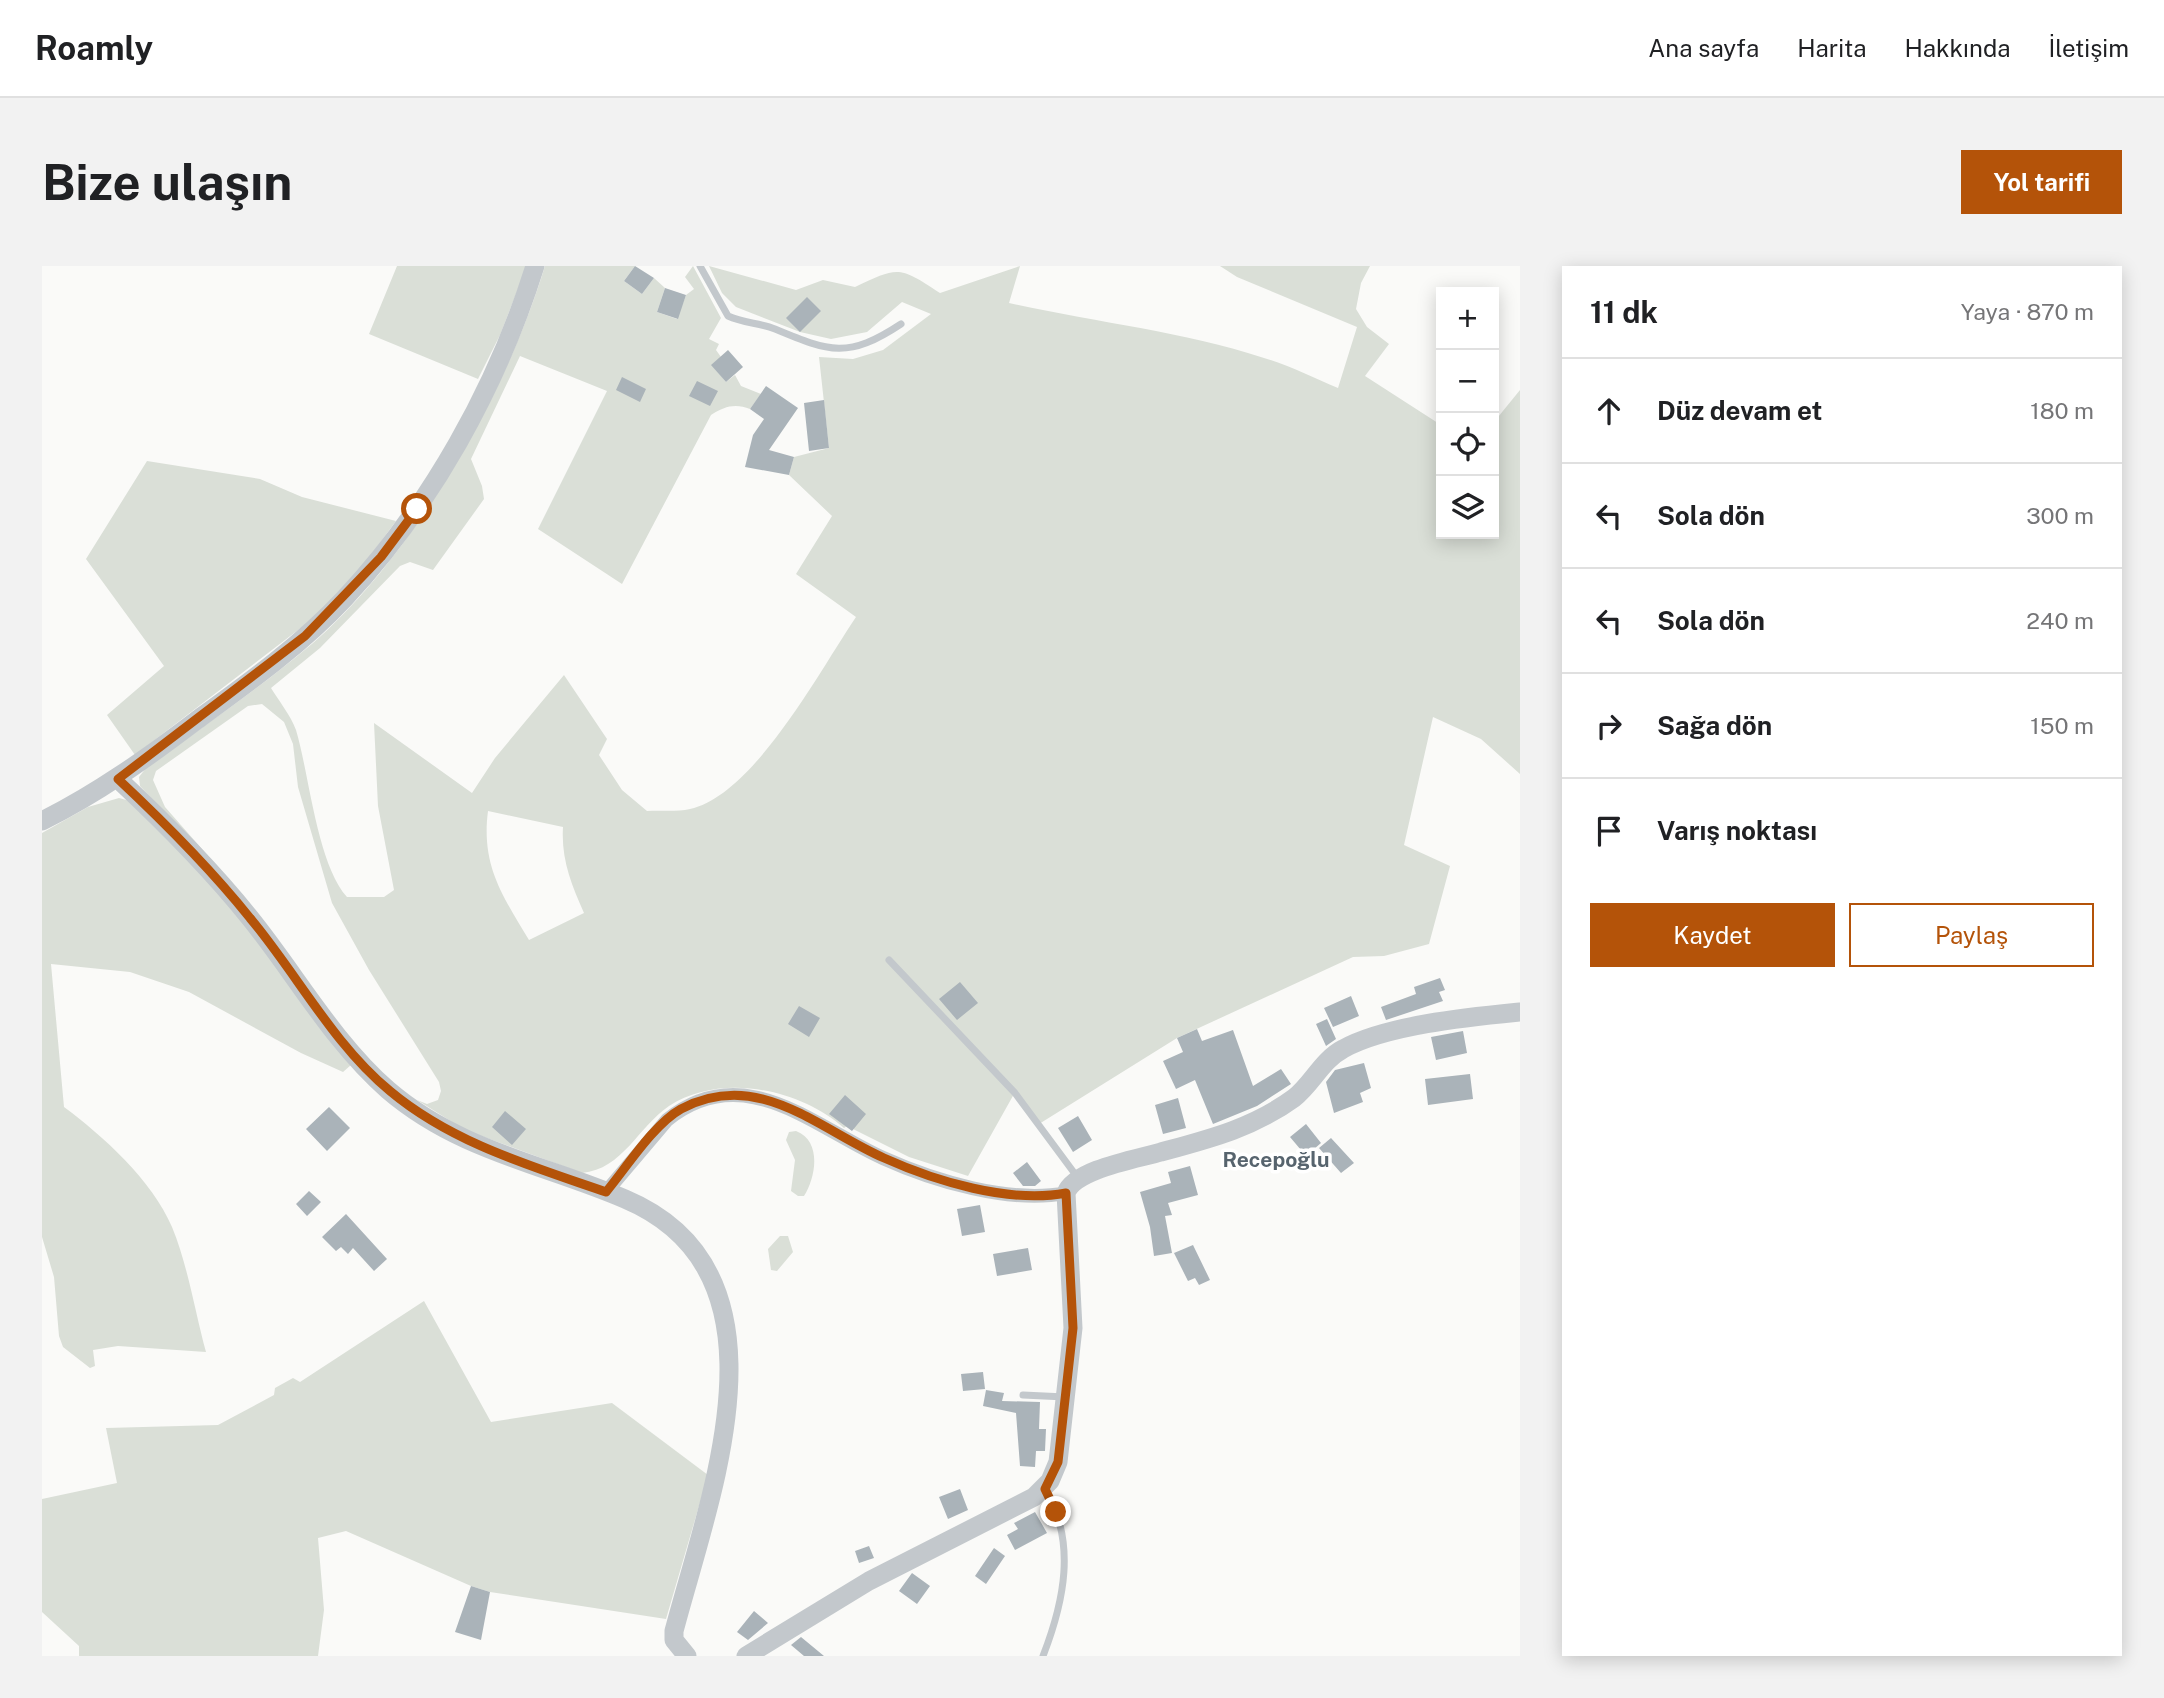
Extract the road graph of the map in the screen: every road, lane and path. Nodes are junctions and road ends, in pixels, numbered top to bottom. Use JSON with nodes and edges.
{"nodes":[{"id":1,"x":535,"y":266,"type":"edge"},
{"id":2,"x":700,"y":266,"type":"edge"},
{"id":3,"x":901,"y":324,"type":"dead end"},
{"id":4,"x":118,"y":779,"type":"junction"},
{"id":5,"x":42,"y":821,"type":"edge"},
{"id":6,"x":890,"y":960,"type":"dead end"},
{"id":7,"x":1520,"y":1012,"type":"edge"},
{"id":8,"x":1072,"y":1185,"type":"junction"},
{"id":9,"x":606,"y":1192,"type":"junction"},
{"id":10,"x":1023,"y":1395,"type":"dead end"},
{"id":11,"x":1066,"y":1397,"type":"junction"},
{"id":12,"x":1045,"y":1489,"type":"junction"},
{"id":13,"x":687,"y":1656,"type":"edge"},
{"id":14,"x":746,"y":1656,"type":"edge"},
{"id":15,"x":1043,"y":1656,"type":"edge"}],
"edges":[{"from":1,"to":4,"type":"street"},
{"from":2,"to":3,"type":"lane"},
{"from":4,"to":5,"type":"street"},
{"from":4,"to":9,"type":"street"},
{"from":6,"to":8,"type":"lane"},
{"from":7,"to":8,"type":"street"},
{"from":8,"to":9,"type":"street"},
{"from":8,"to":11,"type":"street"},
{"from":9,"to":13,"type":"street"},
{"from":10,"to":11,"type":"lane"},
{"from":11,"to":12,"type":"street"},
{"from":12,"to":14,"type":"street"},
{"from":12,"to":15,"type":"lane"}]}
